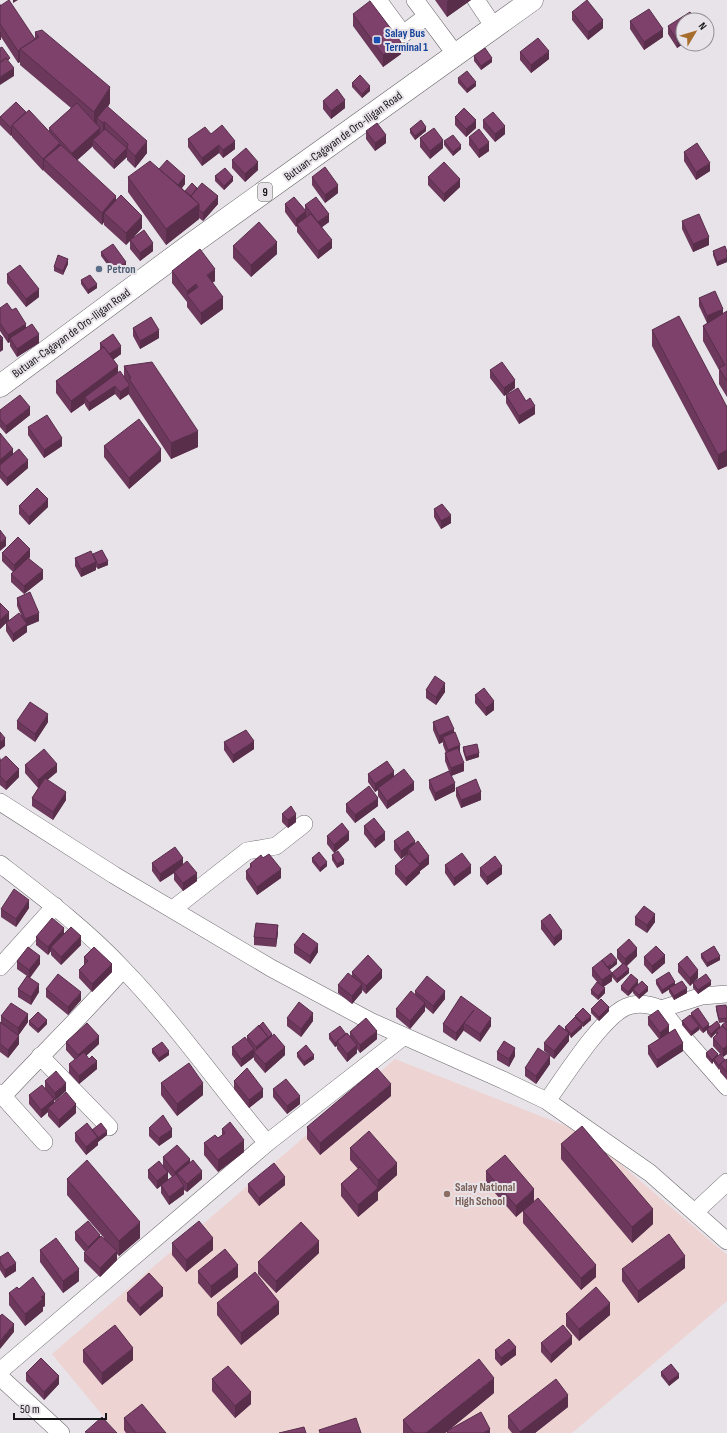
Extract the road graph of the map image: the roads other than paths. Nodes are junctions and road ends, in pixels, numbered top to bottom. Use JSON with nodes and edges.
{"nodes":[{"id":1,"x":378,"y":0,"type":"edge"},
{"id":2,"x":415,"y":0,"type":"edge"},
{"id":3,"x":476,"y":0,"type":"edge"},
{"id":4,"x":532,"y":0,"type":"edge"},
{"id":5,"x":427,"y":16,"type":"junction"},
{"id":6,"x":494,"y":27,"type":"junction"},
{"id":7,"x":456,"y":55,"type":"junction"},
{"id":8,"x":0,"y":386,"type":"edge"},
{"id":9,"x":0,"y":802,"type":"edge"},
{"id":10,"x":304,"y":824,"type":"dead end"},
{"id":11,"x":0,"y":864,"type":"edge"},
{"id":12,"x":55,"y":906,"type":"junction"},
{"id":13,"x":173,"y":909,"type":"junction"},
{"id":14,"x":0,"y":967,"type":"edge"},
{"id":15,"x":123,"y":969,"type":"junction"},
{"id":16,"x":727,"y":994,"type":"edge"},
{"id":17,"x":661,"y":1009,"type":"junction"},
{"id":18,"x":403,"y":1037,"type":"junction"},
{"id":19,"x":40,"y":1056,"type":"junction"},
{"id":20,"x":727,"y":1087,"type":"edge"},
{"id":21,"x":1,"y":1095,"type":"edge"},
{"id":22,"x":547,"y":1101,"type":"junction"},
{"id":23,"x":108,"y":1128,"type":"dead end"},
{"id":24,"x":44,"y":1142,"type":"dead end"},
{"id":25,"x":267,"y":1143,"type":"junction"},
{"id":26,"x":727,"y":1182,"type":"edge"},
{"id":27,"x":695,"y":1212,"type":"junction"},
{"id":28,"x":727,"y":1241,"type":"edge"},
{"id":29,"x":0,"y":1371,"type":"edge"},
{"id":30,"x":0,"y":1377,"type":"edge"},
{"id":31,"x":61,"y":1433,"type":"edge"}],
"edges":[{"from":1,"to":5,"type":"street"},
{"from":2,"to":5,"type":"street"},
{"from":3,"to":6,"type":"street"},
{"from":4,"to":6,"type":"highway","name":"Butuan-Cagayan de Oro-Iligan Road","number":"9"},
{"from":5,"to":7,"type":"street"},
{"from":6,"to":7,"type":"highway","name":"Butuan-Cagayan de Oro-Iligan Road","number":"9"},
{"from":7,"to":8,"type":"highway","name":"Butuan-Cagayan de Oro-Iligan Road","number":"9"},
{"from":9,"to":13,"type":"street"},
{"from":10,"to":13,"type":"street"},
{"from":11,"to":12,"type":"street"},
{"from":12,"to":14,"type":"street"},
{"from":12,"to":15,"type":"street"},
{"from":13,"to":18,"type":"street"},
{"from":15,"to":19,"type":"street"},
{"from":15,"to":25,"type":"street"},
{"from":16,"to":17,"type":"street"},
{"from":17,"to":20,"type":"street"},
{"from":17,"to":22,"type":"street"},
{"from":18,"to":22,"type":"street"},
{"from":18,"to":25,"type":"street"},
{"from":19,"to":21,"type":"street"},
{"from":19,"to":23,"type":"street"},
{"from":21,"to":24,"type":"street"},
{"from":22,"to":27,"type":"street"},
{"from":25,"to":29,"type":"street"},
{"from":26,"to":27,"type":"street"},
{"from":27,"to":28,"type":"street"},
{"from":30,"to":31,"type":"street"}]}
